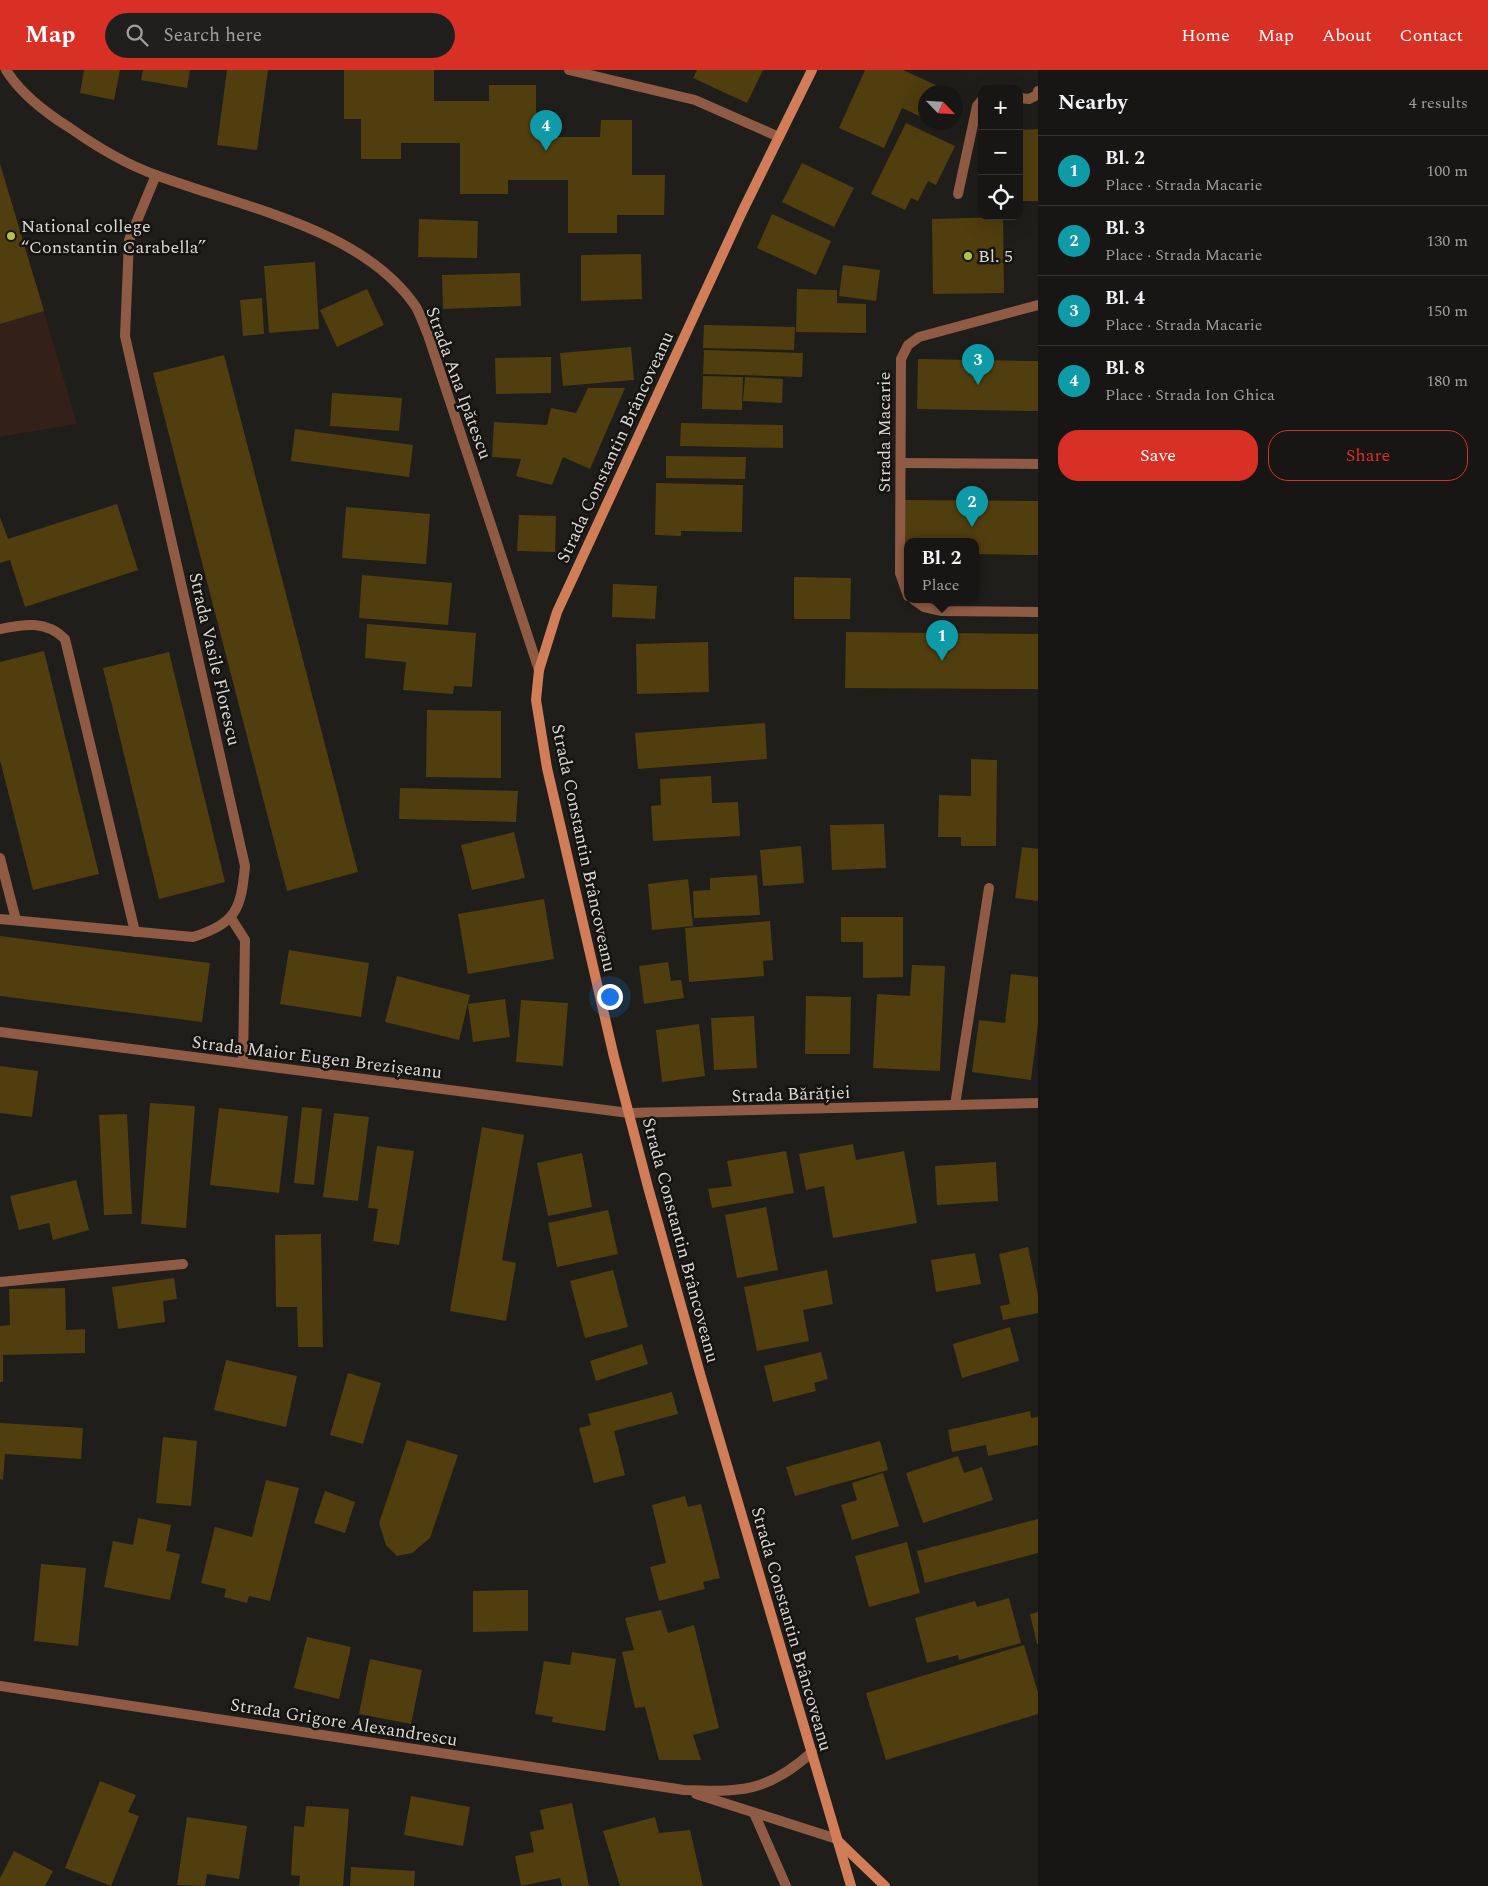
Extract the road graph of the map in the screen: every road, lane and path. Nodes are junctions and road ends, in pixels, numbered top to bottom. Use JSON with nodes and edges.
{"nodes":[{"id":1,"x":6,"y":70,"type":"edge"},
{"id":2,"x":569,"y":70,"type":"edge"},
{"id":3,"x":812,"y":70,"type":"edge"},
{"id":4,"x":1038,"y":91,"type":"edge"},
{"id":5,"x":1023,"y":98,"type":"edge"},
{"id":6,"x":978,"y":105,"type":"edge"},
{"id":7,"x":779,"y":137,"type":"junction"},
{"id":8,"x":156,"y":175,"type":"junction"},
{"id":9,"x":958,"y":194,"type":"dead end"},
{"id":10,"x":1038,"y":305,"type":"edge"},
{"id":11,"x":901,"y":463,"type":"junction"},
{"id":12,"x":1038,"y":464,"type":"edge"},
{"id":13,"x":904,"y":584,"type":"edge"},
{"id":14,"x":918,"y":603,"type":"edge"},
{"id":15,"x":1038,"y":612,"type":"edge"},
{"id":16,"x":0,"y":629,"type":"edge"},
{"id":17,"x":539,"y":670,"type":"junction"},
{"id":18,"x":0,"y":858,"type":"edge"},
{"id":19,"x":988,"y":888,"type":"dead end"},
{"id":20,"x":231,"y":918,"type":"junction"},
{"id":21,"x":0,"y":919,"type":"edge"},
{"id":22,"x":16,"y":920,"type":"junction"},
{"id":23,"x":135,"y":932,"type":"junction"},
{"id":24,"x":0,"y":1032,"type":"edge"},
{"id":25,"x":243,"y":1063,"type":"junction"},
{"id":26,"x":1038,"y":1103,"type":"edge"},
{"id":27,"x":954,"y":1105,"type":"junction"},
{"id":28,"x":629,"y":1113,"type":"junction"},
{"id":29,"x":183,"y":1264,"type":"dead end"},
{"id":30,"x":0,"y":1282,"type":"edge"},
{"id":31,"x":0,"y":1686,"type":"edge"},
{"id":32,"x":812,"y":1752,"type":"junction"},
{"id":33,"x":684,"y":1790,"type":"junction"},
{"id":34,"x":754,"y":1813,"type":"junction"},
{"id":35,"x":837,"y":1839,"type":"junction"},
{"id":36,"x":786,"y":1886,"type":"edge"},
{"id":37,"x":851,"y":1886,"type":"edge"},
{"id":38,"x":886,"y":1886,"type":"edge"}],
"edges":[{"from":1,"to":8,"type":"street","name":"Strada Ana Ipătescu"},
{"from":2,"to":7,"type":"street"},
{"from":3,"to":7,"type":"main road","name":"Strada Constantin Brâncoveanu"},
{"from":4,"to":5,"type":"street"},
{"from":6,"to":9,"type":"street"},
{"from":7,"to":17,"type":"main road","name":"Strada Constantin Brâncoveanu"},
{"from":8,"to":17,"type":"street","name":"Strada Ana Ipătescu"},
{"from":8,"to":20,"type":"street","name":"Strada Vasile Florescu"},
{"from":10,"to":11,"type":"street","name":"Strada Macarie"},
{"from":11,"to":12,"type":"street"},
{"from":11,"to":13,"type":"street","name":"Strada Macarie"},
{"from":14,"to":15,"type":"street"},
{"from":16,"to":23,"type":"street"},
{"from":17,"to":28,"type":"main road","name":"Strada Constantin Brâncoveanu"},
{"from":18,"to":22,"type":"street"},
{"from":19,"to":27,"type":"street"},
{"from":20,"to":23,"type":"street"},
{"from":20,"to":25,"type":"street"},
{"from":21,"to":22,"type":"street"},
{"from":22,"to":23,"type":"street"},
{"from":24,"to":25,"type":"street","name":"Strada Maior Eugen Brezișeanu"},
{"from":25,"to":28,"type":"street","name":"Strada Maior Eugen Brezișeanu"},
{"from":26,"to":27,"type":"street","name":"Strada Bărăției"},
{"from":27,"to":28,"type":"street","name":"Strada Bărăției"},
{"from":28,"to":32,"type":"main road","name":"Strada Constantin Brâncoveanu"},
{"from":29,"to":30,"type":"street"},
{"from":31,"to":33,"type":"street","name":"Strada Grigore Alexandrescu"},
{"from":32,"to":33,"type":"street","name":"Strada Grigore Alexandrescu"},
{"from":32,"to":35,"type":"main road","name":"Strada Constantin Brâncoveanu"},
{"from":33,"to":34,"type":"street","name":"Strada Grigore Alexandrescu"},
{"from":34,"to":35,"type":"street","name":"Strada Grigore Alexandrescu"},
{"from":34,"to":36,"type":"street"},
{"from":35,"to":37,"type":"main road","name":"Strada Constantin Brâncoveanu"},
{"from":35,"to":38,"type":"main road"}]}
